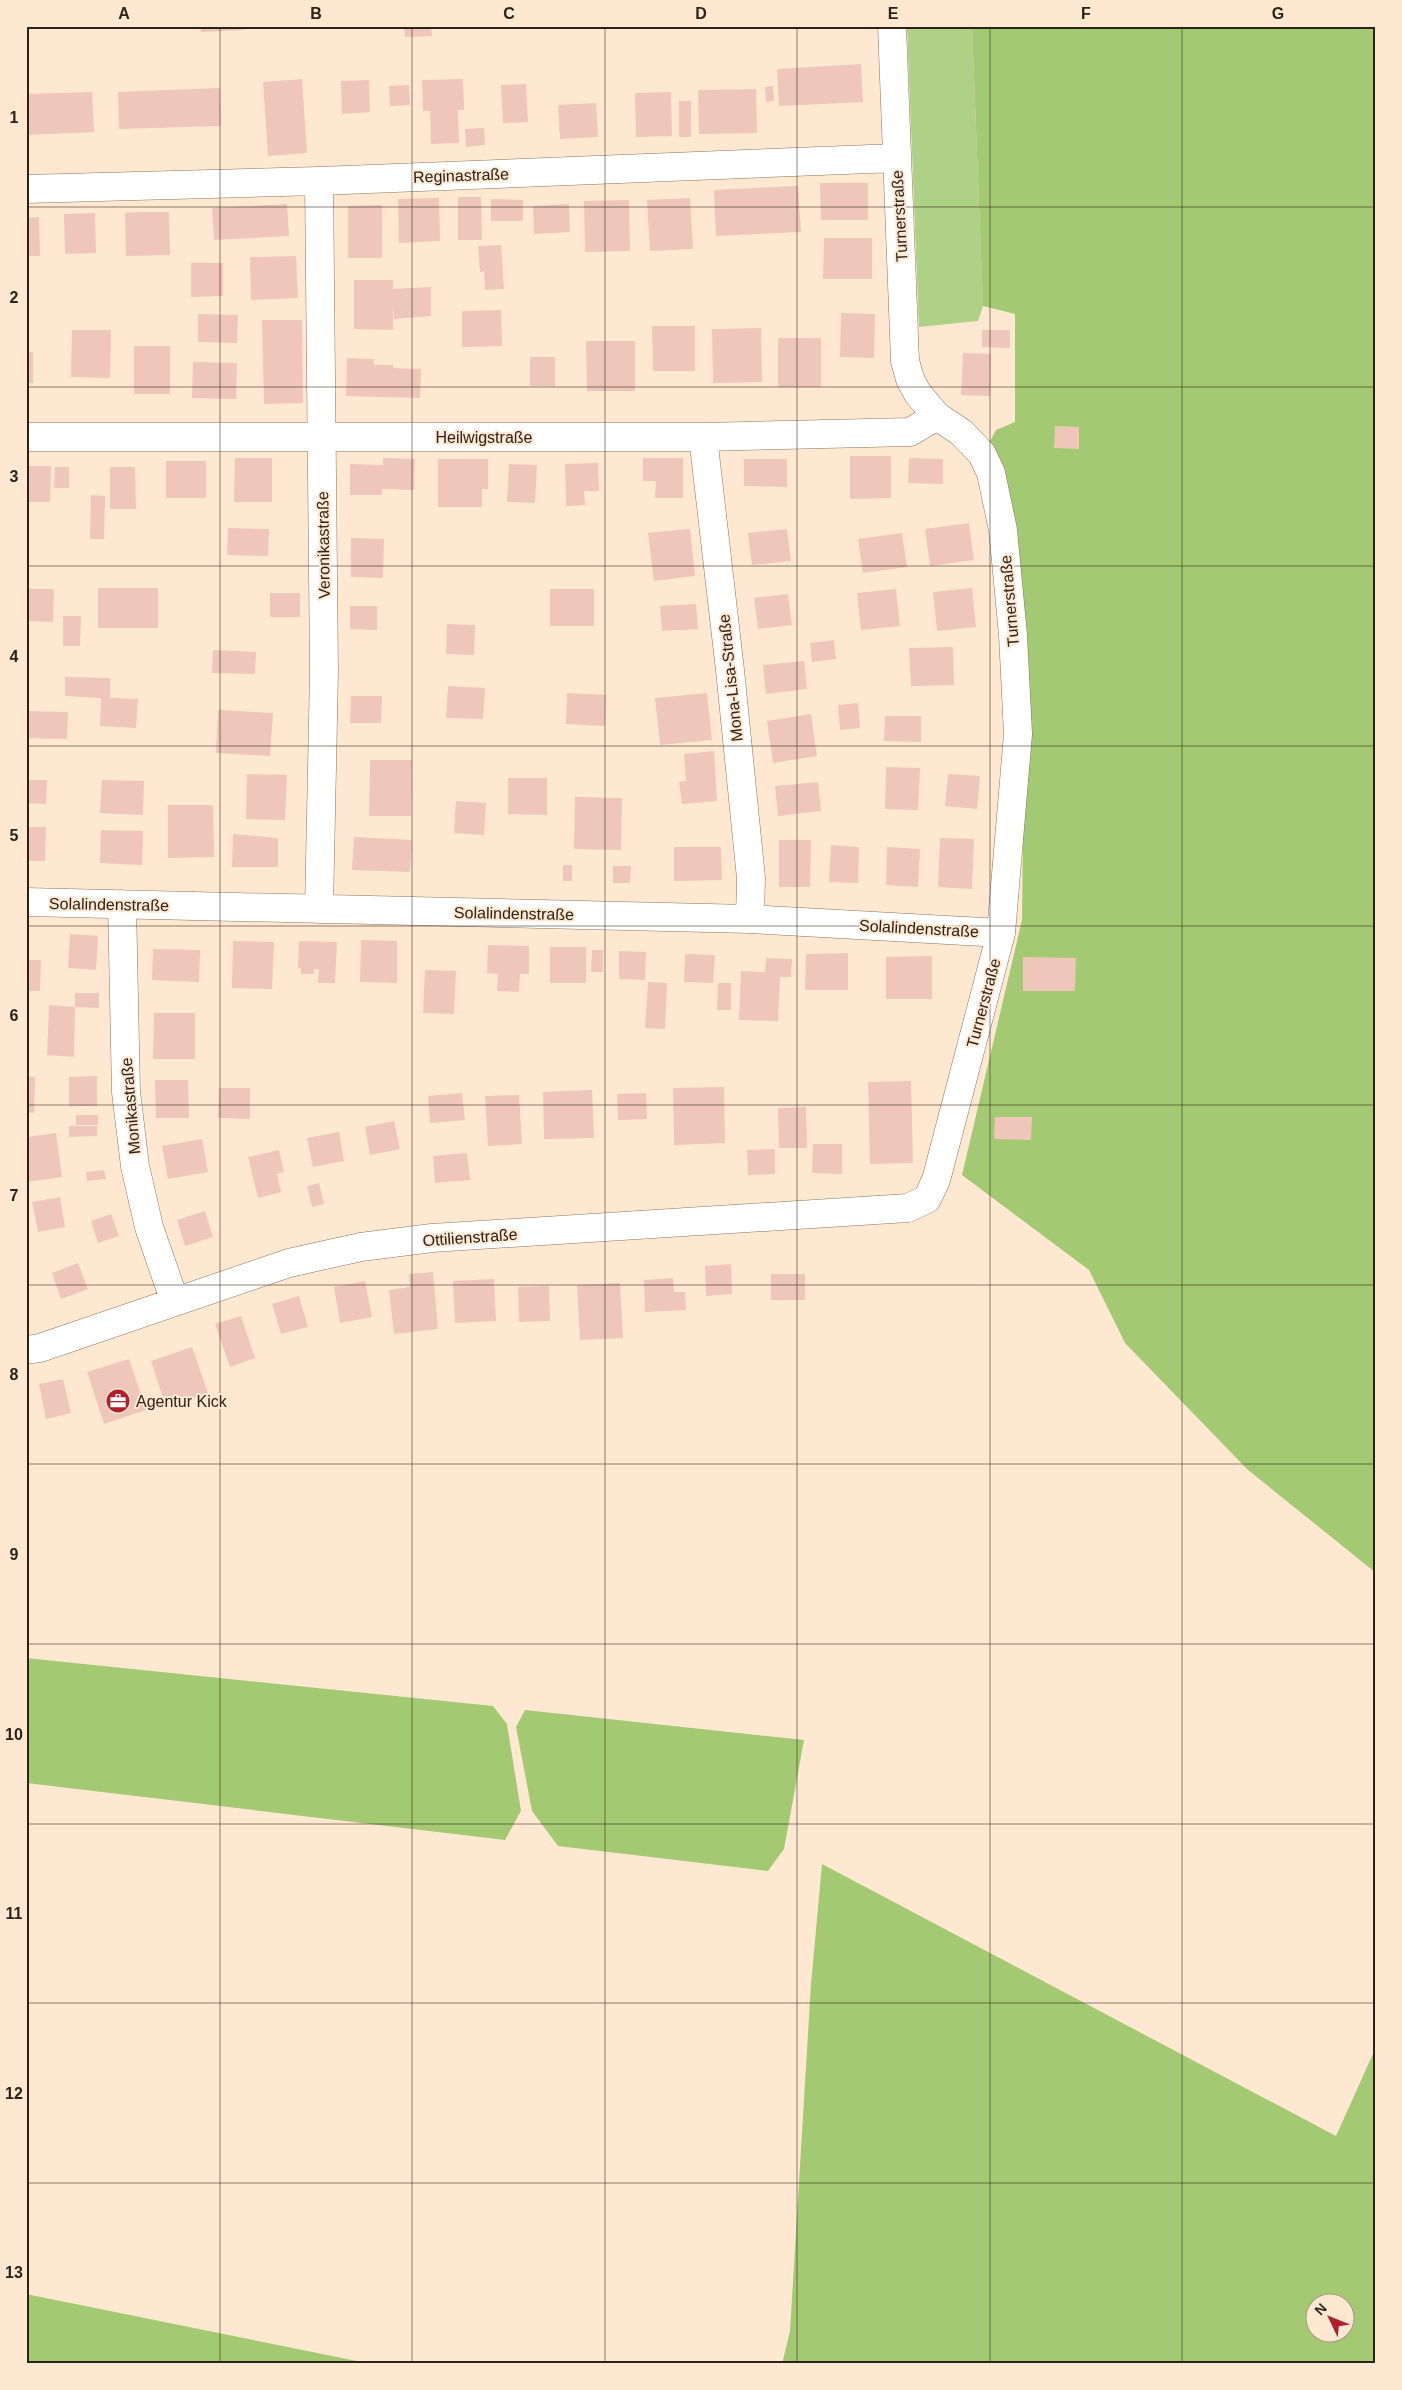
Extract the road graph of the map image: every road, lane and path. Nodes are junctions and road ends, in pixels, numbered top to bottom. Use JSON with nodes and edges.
{"nodes":[{"id":1,"x":892,"y":26,"type":"edge"},
{"id":2,"x":896,"y":158,"type":"junction"},
{"id":3,"x":319,"y":180,"type":"junction"},
{"id":4,"x":26,"y":189,"type":"edge"},
{"id":5,"x":937,"y":416,"type":"junction"},
{"id":6,"x":26,"y":437,"type":"edge"},
{"id":7,"x":322,"y":437,"type":"junction"},
{"id":8,"x":703,"y":437,"type":"junction"},
{"id":9,"x":26,"y":902,"type":"edge"},
{"id":10,"x":122,"y":904,"type":"junction"},
{"id":11,"x":319,"y":909,"type":"junction"},
{"id":12,"x":750,"y":919,"type":"junction"},
{"id":13,"x":1001,"y":933,"type":"junction"},
{"id":14,"x":927,"y":1199,"type":"joint"},
{"id":15,"x":175,"y":1302,"type":"junction"},
{"id":16,"x":26,"y":1350,"type":"edge"}],
"edges":[{"from":1,"to":2,"type":"street","name":"Turnerstraße"},
{"from":2,"to":3,"type":"street","name":"Reginastraße"},
{"from":2,"to":5,"type":"street","name":"Turnerstraße"},
{"from":3,"to":4,"type":"street","name":"Reginastraße"},
{"from":3,"to":7,"type":"street","name":"Veronikastraße"},
{"from":5,"to":8,"type":"street","name":"Heilwigstraße"},
{"from":5,"to":13,"type":"street","name":"Turnerstraße"},
{"from":6,"to":7,"type":"street","name":"Heilwigstraße"},
{"from":7,"to":8,"type":"street","name":"Heilwigstraße"},
{"from":7,"to":11,"type":"street","name":"Veronikastraße"},
{"from":8,"to":12,"type":"street","name":"Mona-Lisa-Straße"},
{"from":9,"to":10,"type":"street","name":"Solalindenstraße"},
{"from":10,"to":11,"type":"street","name":"Solalindenstraße"},
{"from":10,"to":15,"type":"street","name":"Monikastraße"},
{"from":11,"to":12,"type":"street","name":"Solalindenstraße"},
{"from":12,"to":13,"type":"street","name":"Solalindenstraße"},
{"from":13,"to":14,"type":"street","name":"Turnerstraße"},
{"from":14,"to":15,"type":"street","name":"Ottilienstraße"},
{"from":15,"to":16,"type":"street","name":"Ottilienstraße"}]}
